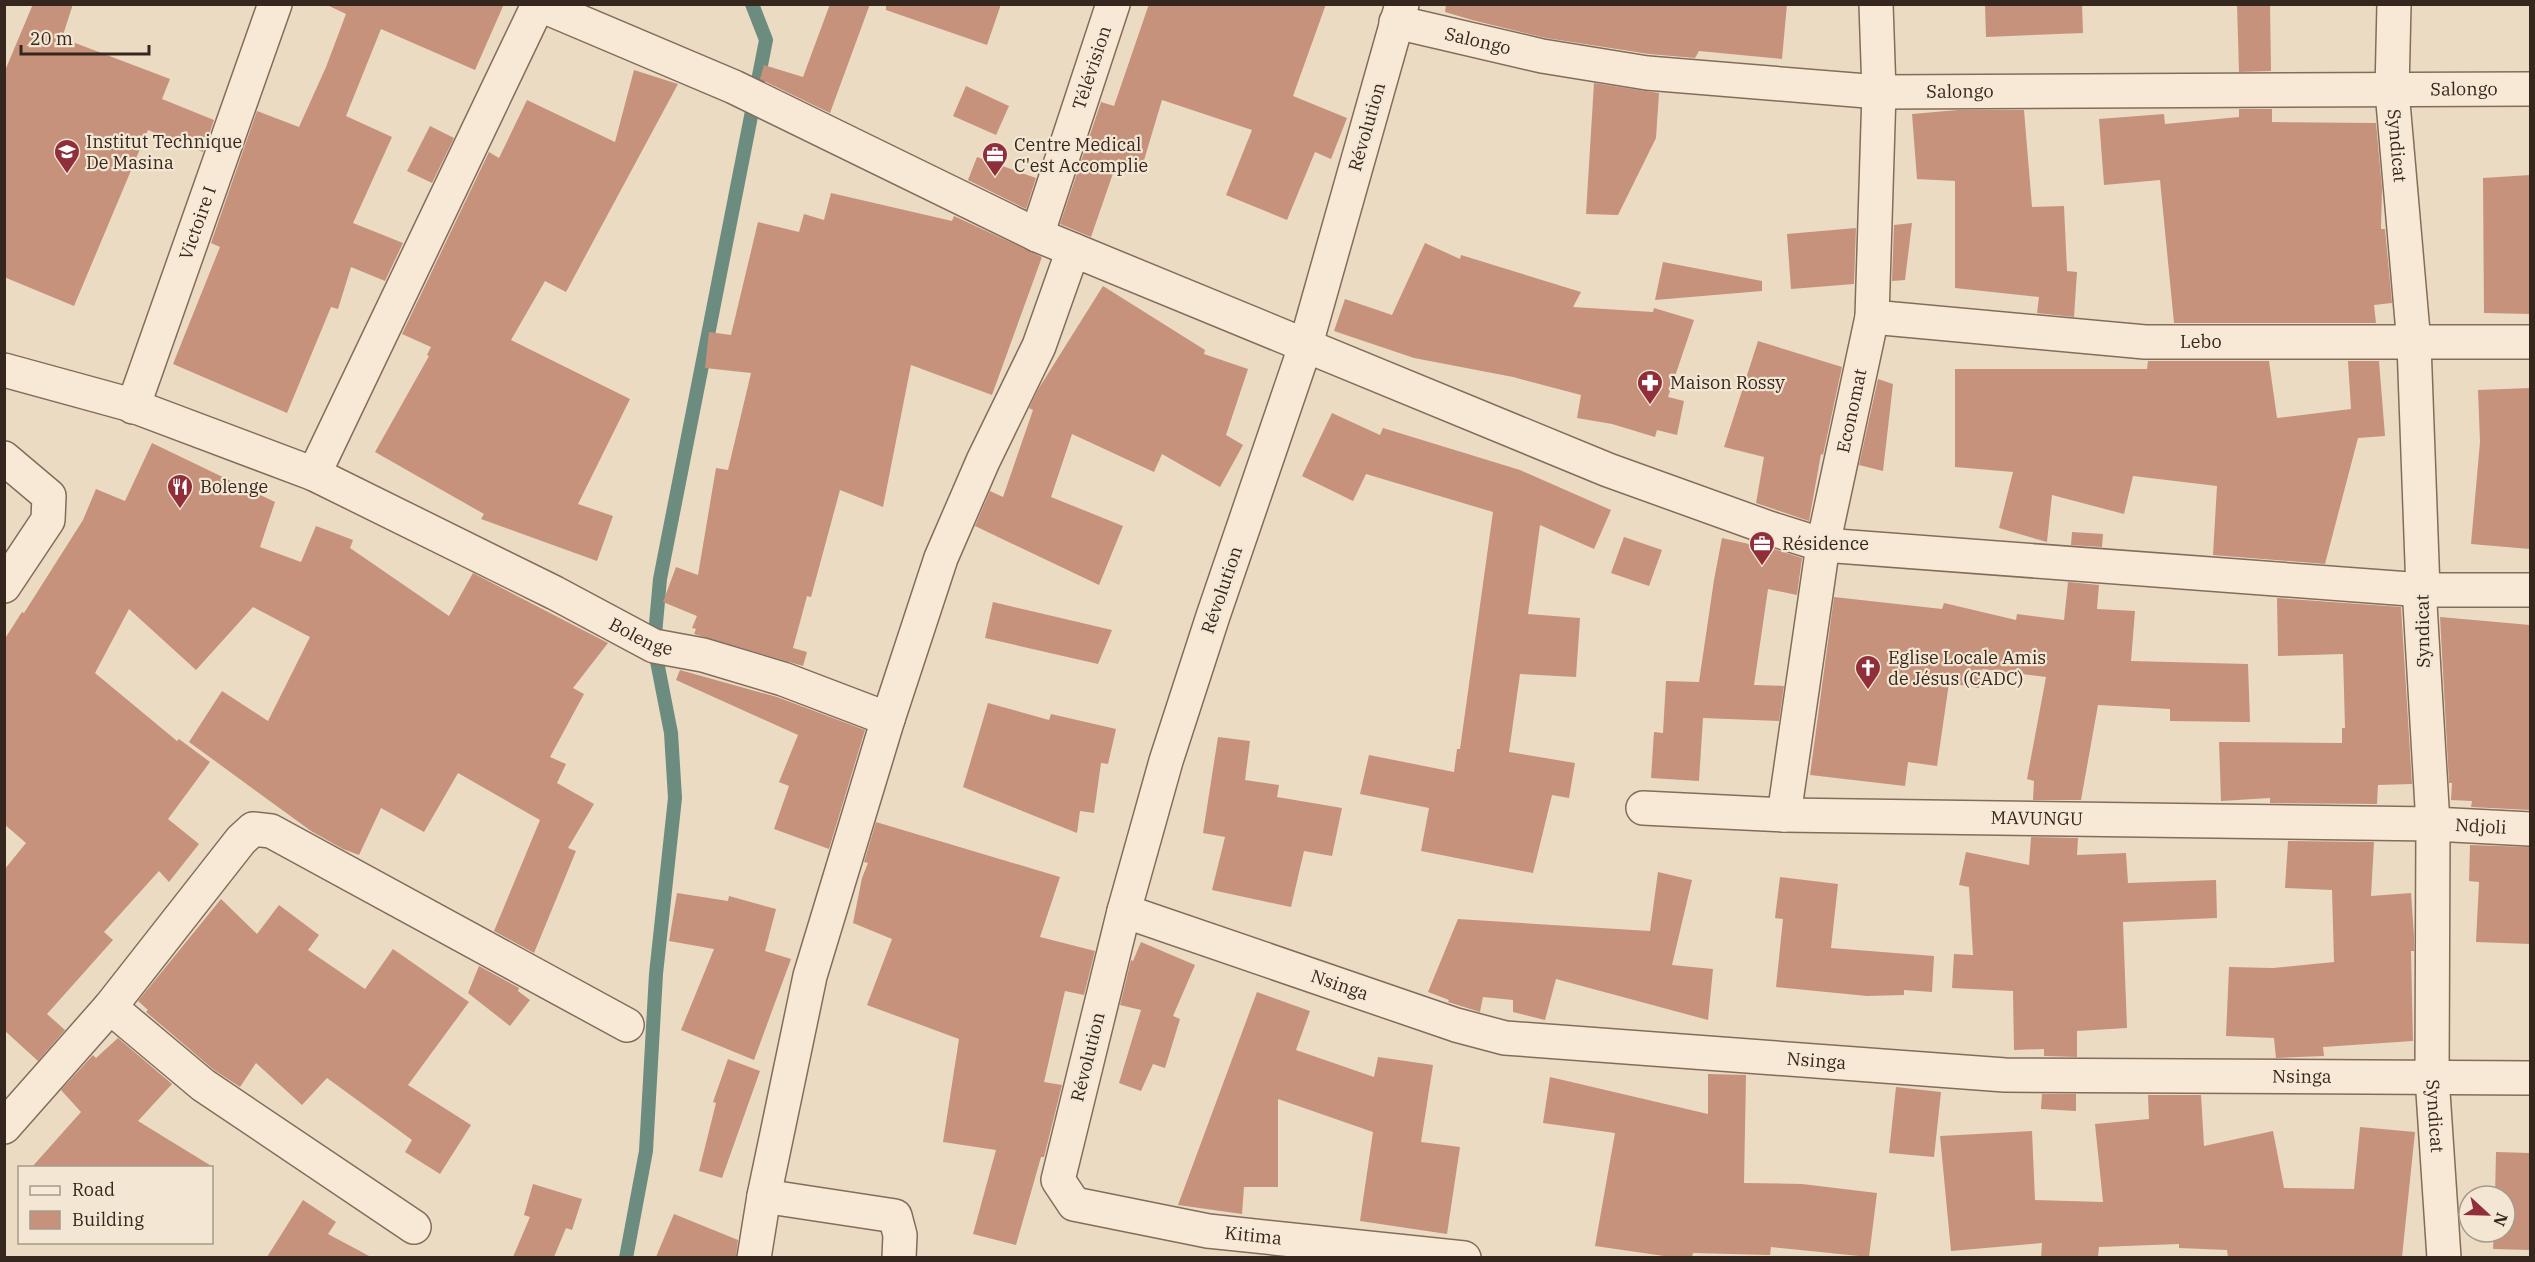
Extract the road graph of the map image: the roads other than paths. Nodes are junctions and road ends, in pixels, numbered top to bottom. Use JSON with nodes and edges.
{"nodes":[{"id":1,"x":275,"y":4,"type":"edge"},
{"id":2,"x":1113,"y":4,"type":"edge"},
{"id":3,"x":1876,"y":4,"type":"edge"},
{"id":4,"x":2394,"y":4,"type":"edge"},
{"id":5,"x":538,"y":5,"type":"edge"},
{"id":6,"x":1399,"y":13,"type":"edge"},
{"id":7,"x":2530,"y":89,"type":"edge"},
{"id":8,"x":2392,"y":91,"type":"junction"},
{"id":9,"x":1879,"y":92,"type":"junction"},
{"id":10,"x":1037,"y":235,"type":"junction"},
{"id":11,"x":1073,"y":250,"type":"junction"},
{"id":12,"x":1872,"y":317,"type":"junction"},
{"id":13,"x":2530,"y":342,"type":"edge"},
{"id":14,"x":1306,"y":344,"type":"junction"},
{"id":15,"x":2414,"y":344,"type":"junction"},
{"id":16,"x":4,"y":370,"type":"edge"},
{"id":17,"x":133,"y":406,"type":"junction"},
{"id":18,"x":4,"y":458,"type":"edge"},
{"id":19,"x":314,"y":474,"type":"junction"},
{"id":20,"x":1823,"y":544,"type":"junction"},
{"id":21,"x":4,"y":586,"type":"edge"},
{"id":22,"x":2423,"y":590,"type":"junction"},
{"id":23,"x":2530,"y":590,"type":"edge"},
{"id":24,"x":888,"y":719,"type":"junction"},
{"id":25,"x":1643,"y":808,"type":"dead end"},
{"id":26,"x":1784,"y":815,"type":"junction"},
{"id":27,"x":2433,"y":824,"type":"junction"},
{"id":28,"x":2530,"y":829,"type":"edge"},
{"id":29,"x":1124,"y":911,"type":"junction"},
{"id":30,"x":110,"y":1006,"type":"junction"},
{"id":31,"x":627,"y":1025,"type":"dead end"},
{"id":32,"x":2432,"y":1077,"type":"junction"},
{"id":33,"x":2530,"y":1078,"type":"edge"},
{"id":34,"x":4,"y":1127,"type":"edge"},
{"id":35,"x":1058,"y":1180,"type":"joint"},
{"id":36,"x":764,"y":1196,"type":"junction"},
{"id":37,"x":414,"y":1227,"type":"dead end"},
{"id":38,"x":754,"y":1257,"type":"edge"},
{"id":39,"x":899,"y":1257,"type":"edge"},
{"id":40,"x":1464,"y":1257,"type":"edge"},
{"id":41,"x":2444,"y":1257,"type":"edge"}],
"edges":[{"from":1,"to":17,"type":"street","name":"Victoire I"},
{"from":2,"to":10,"type":"street","name":"Télévision"},
{"from":3,"to":9,"type":"street","name":"Economat"},
{"from":4,"to":8,"type":"street","name":"Syndicat"},
{"from":5,"to":10,"type":"street"},
{"from":5,"to":19,"type":"street"},
{"from":6,"to":9,"type":"street","name":"Salongo"},
{"from":6,"to":14,"type":"street","name":"Révolution"},
{"from":7,"to":8,"type":"street","name":"Salongo"},
{"from":8,"to":9,"type":"street","name":"Salongo"},
{"from":8,"to":15,"type":"street","name":"Syndicat"},
{"from":9,"to":12,"type":"street","name":"Economat"},
{"from":10,"to":11,"type":"street"},
{"from":11,"to":14,"type":"street"},
{"from":11,"to":24,"type":"street"},
{"from":12,"to":15,"type":"street","name":"Lebo"},
{"from":12,"to":20,"type":"street","name":"Economat"},
{"from":13,"to":15,"type":"street","name":"Lebo"},
{"from":14,"to":20,"type":"street"},
{"from":14,"to":29,"type":"street","name":"Révolution"},
{"from":15,"to":22,"type":"street","name":"Syndicat"},
{"from":16,"to":17,"type":"street","name":"Bolenge"},
{"from":17,"to":19,"type":"street","name":"Bolenge"},
{"from":18,"to":21,"type":"street"},
{"from":19,"to":24,"type":"street","name":"Bolenge"},
{"from":20,"to":22,"type":"street"},
{"from":20,"to":26,"type":"street","name":"Economat"},
{"from":22,"to":23,"type":"street"},
{"from":22,"to":27,"type":"street","name":"Syndicat"},
{"from":24,"to":36,"type":"street"},
{"from":25,"to":26,"type":"street","name":"MAVUNGU"},
{"from":26,"to":27,"type":"street","name":"MAVUNGU"},
{"from":27,"to":28,"type":"street","name":"Ndjoli"},
{"from":27,"to":32,"type":"street","name":"Syndicat"},
{"from":29,"to":32,"type":"street","name":"Nsinga"},
{"from":29,"to":35,"type":"street","name":"Révolution"},
{"from":30,"to":31,"type":"street"},
{"from":30,"to":34,"type":"street"},
{"from":30,"to":37,"type":"street"},
{"from":32,"to":33,"type":"street","name":"Nsinga"},
{"from":32,"to":41,"type":"street","name":"Syndicat"},
{"from":35,"to":40,"type":"street","name":"Kitima"},
{"from":36,"to":38,"type":"street"},
{"from":36,"to":39,"type":"street"}]}
